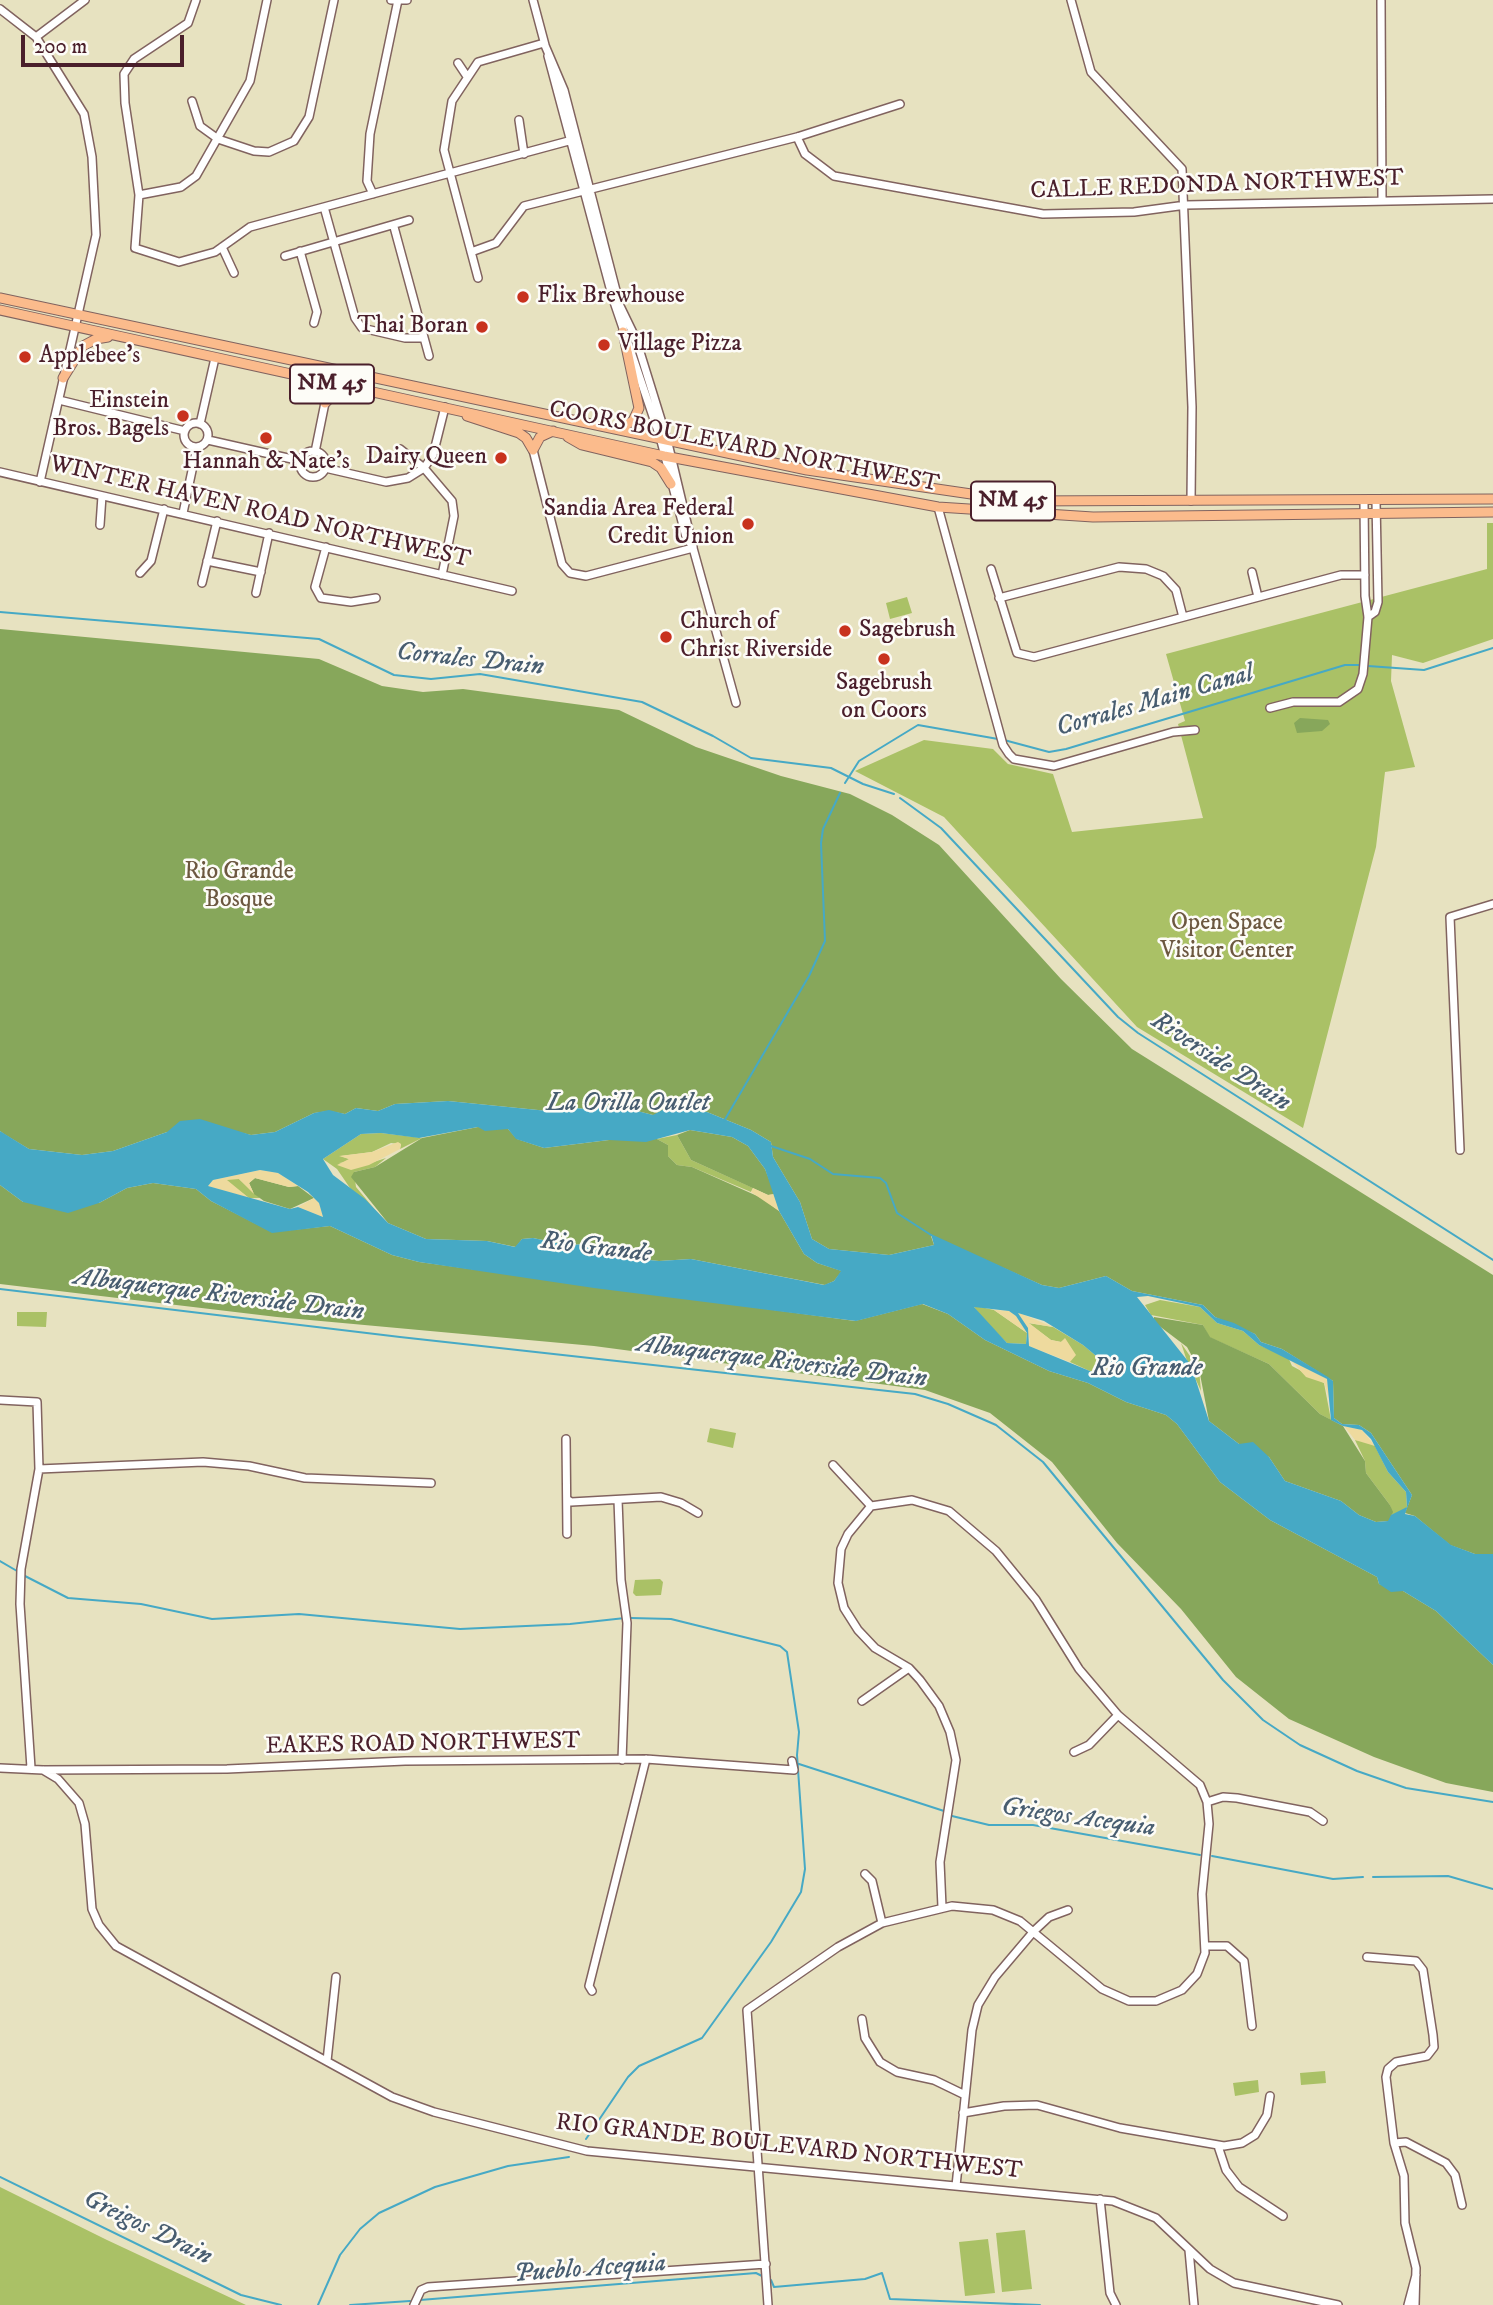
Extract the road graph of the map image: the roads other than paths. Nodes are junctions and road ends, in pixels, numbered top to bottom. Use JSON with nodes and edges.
{"nodes":[{"id":1,"x":85,"y":0,"type":"edge"},
{"id":2,"x":196,"y":0,"type":"edge"},
{"id":3,"x":267,"y":0,"type":"edge"},
{"id":4,"x":334,"y":0,"type":"edge"},
{"id":5,"x":395,"y":0,"type":"edge"},
{"id":6,"x":407,"y":0,"type":"edge"},
{"id":7,"x":533,"y":0,"type":"edge"},
{"id":8,"x":1071,"y":0,"type":"edge"},
{"id":9,"x":1381,"y":1,"type":"edge"},
{"id":10,"x":0,"y":9,"type":"edge"},
{"id":11,"x":36,"y":37,"type":"junction"},
{"id":12,"x":544,"y":43,"type":"junction"},
{"id":13,"x":458,"y":63,"type":"dead end"},
{"id":14,"x":466,"y":75,"type":"junction"},
{"id":15,"x":192,"y":102,"type":"dead end"},
{"id":16,"x":900,"y":104,"type":"dead end"},
{"id":17,"x":519,"y":120,"type":"dead end"},
{"id":18,"x":797,"y":136,"type":"junction"},
{"id":19,"x":218,"y":139,"type":"junction"},
{"id":20,"x":573,"y":140,"type":"junction"},
{"id":21,"x":524,"y":154,"type":"junction"},
{"id":22,"x":448,"y":173,"type":"junction"},
{"id":23,"x":586,"y":190,"type":"junction"},
{"id":24,"x":373,"y":194,"type":"junction"},
{"id":25,"x":139,"y":195,"type":"junction"},
{"id":26,"x":1493,"y":199,"type":"edge"},
{"id":27,"x":1382,"y":200,"type":"junction"},
{"id":28,"x":1186,"y":205,"type":"junction"},
{"id":29,"x":324,"y":207,"type":"junction"},
{"id":30,"x":409,"y":220,"type":"dead end"},
{"id":31,"x":394,"y":227,"type":"junction"},
{"id":32,"x":333,"y":242,"type":"junction"},
{"id":33,"x":222,"y":247,"type":"junction"},
{"id":34,"x":300,"y":251,"type":"junction"},
{"id":35,"x":471,"y":252,"type":"junction"},
{"id":36,"x":285,"y":256,"type":"dead end"},
{"id":37,"x":234,"y":273,"type":"dead end"},
{"id":38,"x":478,"y":278,"type":"dead end"},
{"id":39,"x":0,"y":298,"type":"edge"},
{"id":40,"x":0,"y":310,"type":"edge"},
{"id":41,"x":77,"y":316,"type":"junction"},
{"id":42,"x":314,"y":323,"type":"dead end"},
{"id":43,"x":74,"y":327,"type":"junction"},
{"id":44,"x":623,"y":332,"type":"junction"},
{"id":45,"x":116,"y":336,"type":"junction"},
{"id":46,"x":424,"y":338,"type":"junction"},
{"id":47,"x":429,"y":356,"type":"dead end"},
{"id":48,"x":215,"y":358,"type":"junction"},
{"id":49,"x":63,"y":378,"type":"junction"},
{"id":50,"x":329,"y":383,"type":"junction"},
{"id":51,"x":357,"y":389,"type":"junction"},
{"id":52,"x":456,"y":394,"type":"junction"},
{"id":53,"x":59,"y":400,"type":"junction"},
{"id":54,"x":325,"y":403,"type":"junction"},
{"id":55,"x":449,"y":408,"type":"junction"},
{"id":56,"x":200,"y":424,"type":"junction"},
{"id":57,"x":619,"y":428,"type":"junction"},
{"id":58,"x":185,"y":431,"type":"junction"},
{"id":59,"x":555,"y":432,"type":"junction"},
{"id":60,"x":664,"y":438,"type":"junction"},
{"id":61,"x":208,"y":440,"type":"junction"},
{"id":62,"x":197,"y":447,"type":"junction"},
{"id":63,"x":400,"y":449,"type":"dead end"},
{"id":64,"x":533,"y":450,"type":"junction"},
{"id":65,"x":315,"y":452,"type":"junction"},
{"id":66,"x":668,"y":456,"type":"junction"},
{"id":67,"x":300,"y":461,"type":"junction"},
{"id":68,"x":325,"y":468,"type":"junction"},
{"id":69,"x":424,"y":468,"type":"junction"},
{"id":70,"x":0,"y":472,"type":"edge"},
{"id":71,"x":40,"y":482,"type":"junction"},
{"id":72,"x":671,"y":484,"type":"junction"},
{"id":73,"x":102,"y":496,"type":"junction"},
{"id":74,"x":1493,"y":499,"type":"edge"},
{"id":75,"x":1191,"y":501,"type":"junction"},
{"id":76,"x":1376,"y":501,"type":"junction"},
{"id":77,"x":1364,"y":502,"type":"junction"},
{"id":78,"x":938,"y":507,"type":"junction"},
{"id":79,"x":163,"y":509,"type":"junction"},
{"id":80,"x":1493,"y":512,"type":"edge"},
{"id":81,"x":183,"y":513,"type":"junction"},
{"id":82,"x":1364,"y":514,"type":"junction"},
{"id":83,"x":1376,"y":514,"type":"junction"},
{"id":84,"x":217,"y":521,"type":"junction"},
{"id":85,"x":100,"y":525,"type":"dead end"},
{"id":86,"x":269,"y":534,"type":"junction"},
{"id":87,"x":326,"y":547,"type":"junction"},
{"id":88,"x":693,"y":548,"type":"junction"},
{"id":89,"x":207,"y":561,"type":"junction"},
{"id":90,"x":992,"y":569,"type":"dead end"},
{"id":91,"x":261,"y":572,"type":"junction"},
{"id":92,"x":1252,"y":572,"type":"dead end"},
{"id":93,"x":140,"y":573,"type":"dead end"},
{"id":94,"x":442,"y":575,"type":"junction"},
{"id":95,"x":1365,"y":575,"type":"junction"},
{"id":96,"x":202,"y":583,"type":"dead end"},
{"id":97,"x":512,"y":591,"type":"dead end"},
{"id":98,"x":256,"y":593,"type":"dead end"},
{"id":99,"x":1258,"y":597,"type":"junction"},
{"id":100,"x":376,"y":598,"type":"dead end"},
{"id":101,"x":999,"y":598,"type":"junction"},
{"id":102,"x":1183,"y":617,"type":"junction"},
{"id":103,"x":1368,"y":617,"type":"junction"},
{"id":104,"x":736,"y":703,"type":"dead end"},
{"id":105,"x":1270,"y":708,"type":"dead end"},
{"id":106,"x":1195,"y":730,"type":"dead end"},
{"id":107,"x":1493,"y":904,"type":"edge"},
{"id":108,"x":1460,"y":1150,"type":"dead end"},
{"id":109,"x":0,"y":1400,"type":"edge"},
{"id":110,"x":566,"y":1439,"type":"dead end"},
{"id":111,"x":833,"y":1465,"type":"dead end"},
{"id":112,"x":39,"y":1468,"type":"junction"},
{"id":113,"x":430,"y":1483,"type":"dead end"},
{"id":114,"x":566,"y":1499,"type":"junction"},
{"id":115,"x":618,"y":1500,"type":"junction"},
{"id":116,"x":871,"y":1506,"type":"junction"},
{"id":117,"x":698,"y":1513,"type":"dead end"},
{"id":118,"x":567,"y":1534,"type":"dead end"},
{"id":119,"x":909,"y":1668,"type":"junction"},
{"id":120,"x":862,"y":1701,"type":"dead end"},
{"id":121,"x":1118,"y":1716,"type":"junction"},
{"id":122,"x":1074,"y":1752,"type":"dead end"},
{"id":123,"x":646,"y":1759,"type":"junction"},
{"id":124,"x":622,"y":1760,"type":"junction"},
{"id":125,"x":792,"y":1761,"type":"dead end"},
{"id":126,"x":0,"y":1768,"type":"edge"},
{"id":127,"x":31,"y":1768,"type":"junction"},
{"id":128,"x":43,"y":1770,"type":"junction"},
{"id":129,"x":1208,"y":1802,"type":"junction"},
{"id":130,"x":1323,"y":1821,"type":"dead end"},
{"id":131,"x":865,"y":1874,"type":"dead end"},
{"id":132,"x":942,"y":1907,"type":"junction"},
{"id":133,"x":1068,"y":1910,"type":"dead end"},
{"id":134,"x":882,"y":1923,"type":"junction"},
{"id":135,"x":1034,"y":1931,"type":"junction"},
{"id":136,"x":1206,"y":1945,"type":"junction"},
{"id":137,"x":1367,"y":1957,"type":"dead end"},
{"id":138,"x":337,"y":1977,"type":"dead end"},
{"id":139,"x":592,"y":1991,"type":"dead end"},
{"id":140,"x":862,"y":2019,"type":"dead end"},
{"id":141,"x":1252,"y":2026,"type":"dead end"},
{"id":142,"x":327,"y":2061,"type":"junction"},
{"id":143,"x":965,"y":2095,"type":"junction"},
{"id":144,"x":1270,"y":2096,"type":"dead end"},
{"id":145,"x":963,"y":2113,"type":"junction"},
{"id":146,"x":1394,"y":2143,"type":"junction"},
{"id":147,"x":1218,"y":2146,"type":"junction"},
{"id":148,"x":760,"y":2168,"type":"junction"},
{"id":149,"x":956,"y":2186,"type":"junction"},
{"id":150,"x":1100,"y":2199,"type":"junction"},
{"id":151,"x":1462,"y":2205,"type":"dead end"},
{"id":152,"x":1283,"y":2216,"type":"dead end"},
{"id":153,"x":1189,"y":2249,"type":"junction"},
{"id":154,"x":766,"y":2264,"type":"junction"},
{"id":155,"x":1416,"y":2274,"type":"junction"},
{"id":156,"x":414,"y":2305,"type":"edge"},
{"id":157,"x":768,"y":2305,"type":"edge"},
{"id":158,"x":1116,"y":2305,"type":"edge"},
{"id":159,"x":1194,"y":2305,"type":"edge"},
{"id":160,"x":1338,"y":2305,"type":"edge"},
{"id":161,"x":1408,"y":2305,"type":"edge"},
{"id":162,"x":1415,"y":2305,"type":"edge"}],
"edges":[{"from":1,"to":11,"type":"street"},
{"from":2,"to":25,"type":"street"},
{"from":3,"to":19,"type":"street"},
{"from":4,"to":19,"type":"street"},
{"from":5,"to":6,"type":"street"},
{"from":5,"to":24,"type":"street"},
{"from":7,"to":12,"type":"street"},
{"from":8,"to":28,"type":"street"},
{"from":9,"to":27,"type":"street"},
{"from":10,"to":11,"type":"street"},
{"from":11,"to":41,"type":"street"},
{"from":12,"to":14,"type":"street"},
{"from":12,"to":20,"type":"street"},
{"from":13,"to":14,"type":"street"},
{"from":14,"to":22,"type":"street"},
{"from":15,"to":19,"type":"street"},
{"from":16,"to":18,"type":"street"},
{"from":17,"to":21,"type":"street"},
{"from":18,"to":23,"type":"street"},
{"from":18,"to":28,"type":"street","name":"CALLE REDONDA NORTHWEST"},
{"from":19,"to":25,"type":"street"},
{"from":20,"to":21,"type":"street"},
{"from":20,"to":23,"type":"street"},
{"from":21,"to":22,"type":"street"},
{"from":22,"to":24,"type":"street"},
{"from":22,"to":35,"type":"street"},
{"from":23,"to":35,"type":"street"},
{"from":23,"to":44,"type":"street"},
{"from":23,"to":60,"type":"street"},
{"from":24,"to":29,"type":"street"},
{"from":25,"to":33,"type":"street"},
{"from":26,"to":27,"type":"street","name":"CALLE REDONDA NORTHWEST"},
{"from":27,"to":28,"type":"street","name":"CALLE REDONDA NORTHWEST"},
{"from":28,"to":75,"type":"street"},
{"from":29,"to":32,"type":"street"},
{"from":29,"to":33,"type":"street"},
{"from":30,"to":31,"type":"street"},
{"from":31,"to":32,"type":"street"},
{"from":31,"to":46,"type":"street"},
{"from":32,"to":34,"type":"street"},
{"from":32,"to":46,"type":"street"},
{"from":33,"to":37,"type":"street"},
{"from":34,"to":36,"type":"street"},
{"from":34,"to":42,"type":"street"},
{"from":35,"to":38,"type":"street"},
{"from":39,"to":41,"type":"main road","name":"COORS BOULEVARD NORTHWEST","number":"NM 45"},
{"from":40,"to":43,"type":"main road","name":"COORS BOULEVARD NORTHWEST","number":"NM 45"},
{"from":41,"to":43,"type":"street"},
{"from":41,"to":52,"type":"main road","name":"COORS BOULEVARD NORTHWEST","number":"NM 45"},
{"from":43,"to":45,"type":"main road","name":"COORS BOULEVARD NORTHWEST","number":"NM 45"},
{"from":43,"to":49,"type":"street"},
{"from":44,"to":57,"type":"main road"},
{"from":44,"to":60,"type":"street"},
{"from":45,"to":48,"type":"main road","name":"COORS BOULEVARD NORTHWEST","number":"NM 45"},
{"from":45,"to":49,"type":"main road"},
{"from":46,"to":47,"type":"street"},
{"from":48,"to":50,"type":"main road","name":"COORS BOULEVARD NORTHWEST","number":"NM 45"},
{"from":48,"to":56,"type":"street"},
{"from":49,"to":53,"type":"street"},
{"from":50,"to":51,"type":"main road","name":"COORS BOULEVARD NORTHWEST","number":"NM 45"},
{"from":50,"to":52,"type":"main road"},
{"from":50,"to":54,"type":"street"},
{"from":51,"to":54,"type":"main road"},
{"from":51,"to":55,"type":"main road","name":"COORS BOULEVARD NORTHWEST","number":"NM 45"},
{"from":52,"to":57,"type":"main road","name":"COORS BOULEVARD NORTHWEST","number":"NM 45"},
{"from":53,"to":58,"type":"street"},
{"from":53,"to":71,"type":"street"},
{"from":54,"to":65,"type":"street"},
{"from":55,"to":59,"type":"main road","name":"COORS BOULEVARD NORTHWEST","number":"NM 45"},
{"from":55,"to":64,"type":"main road"},
{"from":55,"to":69,"type":"street"},
{"from":56,"to":58,"type":"street"},
{"from":56,"to":61,"type":"street"},
{"from":57,"to":60,"type":"main road","name":"COORS BOULEVARD NORTHWEST","number":"NM 45"},
{"from":58,"to":62,"type":"street"},
{"from":59,"to":64,"type":"main road"},
{"from":59,"to":66,"type":"main road","name":"COORS BOULEVARD NORTHWEST","number":"NM 45"},
{"from":59,"to":72,"type":"main road"},
{"from":60,"to":66,"type":"street"},
{"from":60,"to":75,"type":"main road","name":"COORS BOULEVARD NORTHWEST","number":"NM 45"},
{"from":61,"to":62,"type":"street"},
{"from":61,"to":67,"type":"street"},
{"from":62,"to":81,"type":"street"},
{"from":63,"to":69,"type":"street"},
{"from":64,"to":88,"type":"street"},
{"from":65,"to":67,"type":"street"},
{"from":65,"to":68,"type":"street"},
{"from":66,"to":72,"type":"street"},
{"from":66,"to":78,"type":"main road","name":"COORS BOULEVARD NORTHWEST","number":"NM 45"},
{"from":66,"to":88,"type":"street"},
{"from":67,"to":68,"type":"street"},
{"from":68,"to":69,"type":"street"},
{"from":69,"to":94,"type":"street"},
{"from":70,"to":71,"type":"street","name":"WINTER HAVEN ROAD NORTHWEST"},
{"from":71,"to":73,"type":"street","name":"WINTER HAVEN ROAD NORTHWEST"},
{"from":72,"to":88,"type":"street"},
{"from":73,"to":79,"type":"street","name":"WINTER HAVEN ROAD NORTHWEST"},
{"from":73,"to":85,"type":"street"},
{"from":74,"to":76,"type":"main road","name":"COORS BOULEVARD NORTHWEST","number":"NM 45"},
{"from":75,"to":77,"type":"main road","name":"COORS BOULEVARD NORTHWEST","number":"NM 45"},
{"from":76,"to":77,"type":"main road","name":"COORS BOULEVARD NORTHWEST","number":"NM 45"},
{"from":76,"to":83,"type":"street"},
{"from":77,"to":82,"type":"street"},
{"from":78,"to":82,"type":"main road","name":"COORS BOULEVARD NORTHWEST","number":"NM 45"},
{"from":78,"to":106,"type":"street"},
{"from":79,"to":81,"type":"street","name":"WINTER HAVEN ROAD NORTHWEST"},
{"from":79,"to":93,"type":"street"},
{"from":80,"to":83,"type":"main road","name":"COORS BOULEVARD NORTHWEST","number":"NM 45"},
{"from":81,"to":84,"type":"street","name":"WINTER HAVEN ROAD NORTHWEST"},
{"from":82,"to":83,"type":"main road","name":"COORS BOULEVARD NORTHWEST","number":"NM 45"},
{"from":82,"to":95,"type":"street"},
{"from":83,"to":103,"type":"street"},
{"from":84,"to":86,"type":"street","name":"WINTER HAVEN ROAD NORTHWEST"},
{"from":84,"to":89,"type":"street"},
{"from":86,"to":87,"type":"street","name":"WINTER HAVEN ROAD NORTHWEST"},
{"from":86,"to":91,"type":"street"},
{"from":87,"to":94,"type":"street","name":"WINTER HAVEN ROAD NORTHWEST"},
{"from":87,"to":100,"type":"street"},
{"from":88,"to":104,"type":"street"},
{"from":89,"to":91,"type":"street"},
{"from":89,"to":96,"type":"street"},
{"from":90,"to":101,"type":"street"},
{"from":91,"to":98,"type":"street"},
{"from":92,"to":99,"type":"street"},
{"from":94,"to":97,"type":"street","name":"WINTER HAVEN ROAD NORTHWEST"},
{"from":95,"to":99,"type":"street"},
{"from":95,"to":103,"type":"street"},
{"from":99,"to":102,"type":"street"},
{"from":101,"to":102,"type":"street"},
{"from":101,"to":102,"type":"street"},
{"from":103,"to":105,"type":"street"},
{"from":107,"to":108,"type":"street"},
{"from":109,"to":112,"type":"street"},
{"from":110,"to":114,"type":"street"},
{"from":111,"to":116,"type":"street"},
{"from":112,"to":113,"type":"street"},
{"from":112,"to":127,"type":"street"},
{"from":114,"to":115,"type":"street"},
{"from":114,"to":118,"type":"street"},
{"from":115,"to":117,"type":"street"},
{"from":115,"to":124,"type":"street"},
{"from":116,"to":119,"type":"street"},
{"from":116,"to":121,"type":"street"},
{"from":119,"to":120,"type":"street"},
{"from":119,"to":132,"type":"street"},
{"from":121,"to":122,"type":"street"},
{"from":121,"to":129,"type":"street"},
{"from":123,"to":124,"type":"street","name":"EAKES ROAD NORTHWEST"},
{"from":123,"to":125,"type":"street","name":"EAKES ROAD NORTHWEST"},
{"from":123,"to":139,"type":"street"},
{"from":124,"to":128,"type":"street","name":"EAKES ROAD NORTHWEST"},
{"from":126,"to":127,"type":"street","name":"RIO GRANDE BOULEVARD NORTHWEST"},
{"from":127,"to":128,"type":"street","name":"RIO GRANDE BOULEVARD NORTHWEST"},
{"from":128,"to":142,"type":"street","name":"RIO GRANDE BOULEVARD NORTHWEST"},
{"from":129,"to":130,"type":"street"},
{"from":129,"to":136,"type":"street"},
{"from":131,"to":134,"type":"street"},
{"from":132,"to":134,"type":"street"},
{"from":132,"to":135,"type":"street"},
{"from":133,"to":135,"type":"street"},
{"from":134,"to":148,"type":"street"},
{"from":135,"to":136,"type":"street"},
{"from":135,"to":143,"type":"street"},
{"from":136,"to":141,"type":"street"},
{"from":137,"to":146,"type":"street"},
{"from":138,"to":142,"type":"street"},
{"from":140,"to":143,"type":"street"},
{"from":142,"to":148,"type":"street","name":"RIO GRANDE BOULEVARD NORTHWEST"},
{"from":143,"to":145,"type":"street"},
{"from":144,"to":147,"type":"street"},
{"from":145,"to":147,"type":"street"},
{"from":145,"to":149,"type":"street"},
{"from":146,"to":151,"type":"street"},
{"from":146,"to":155,"type":"street"},
{"from":147,"to":152,"type":"street"},
{"from":148,"to":149,"type":"street","name":"RIO GRANDE BOULEVARD NORTHWEST"},
{"from":148,"to":154,"type":"street"},
{"from":149,"to":150,"type":"street","name":"RIO GRANDE BOULEVARD NORTHWEST"},
{"from":150,"to":153,"type":"street","name":"RIO GRANDE BOULEVARD NORTHWEST"},
{"from":150,"to":158,"type":"street"},
{"from":153,"to":159,"type":"street"},
{"from":153,"to":160,"type":"street","name":"RIO GRANDE BOULEVARD NORTHWEST"},
{"from":154,"to":156,"type":"street"},
{"from":154,"to":157,"type":"street"},
{"from":155,"to":161,"type":"street"},
{"from":155,"to":162,"type":"street"}]}
